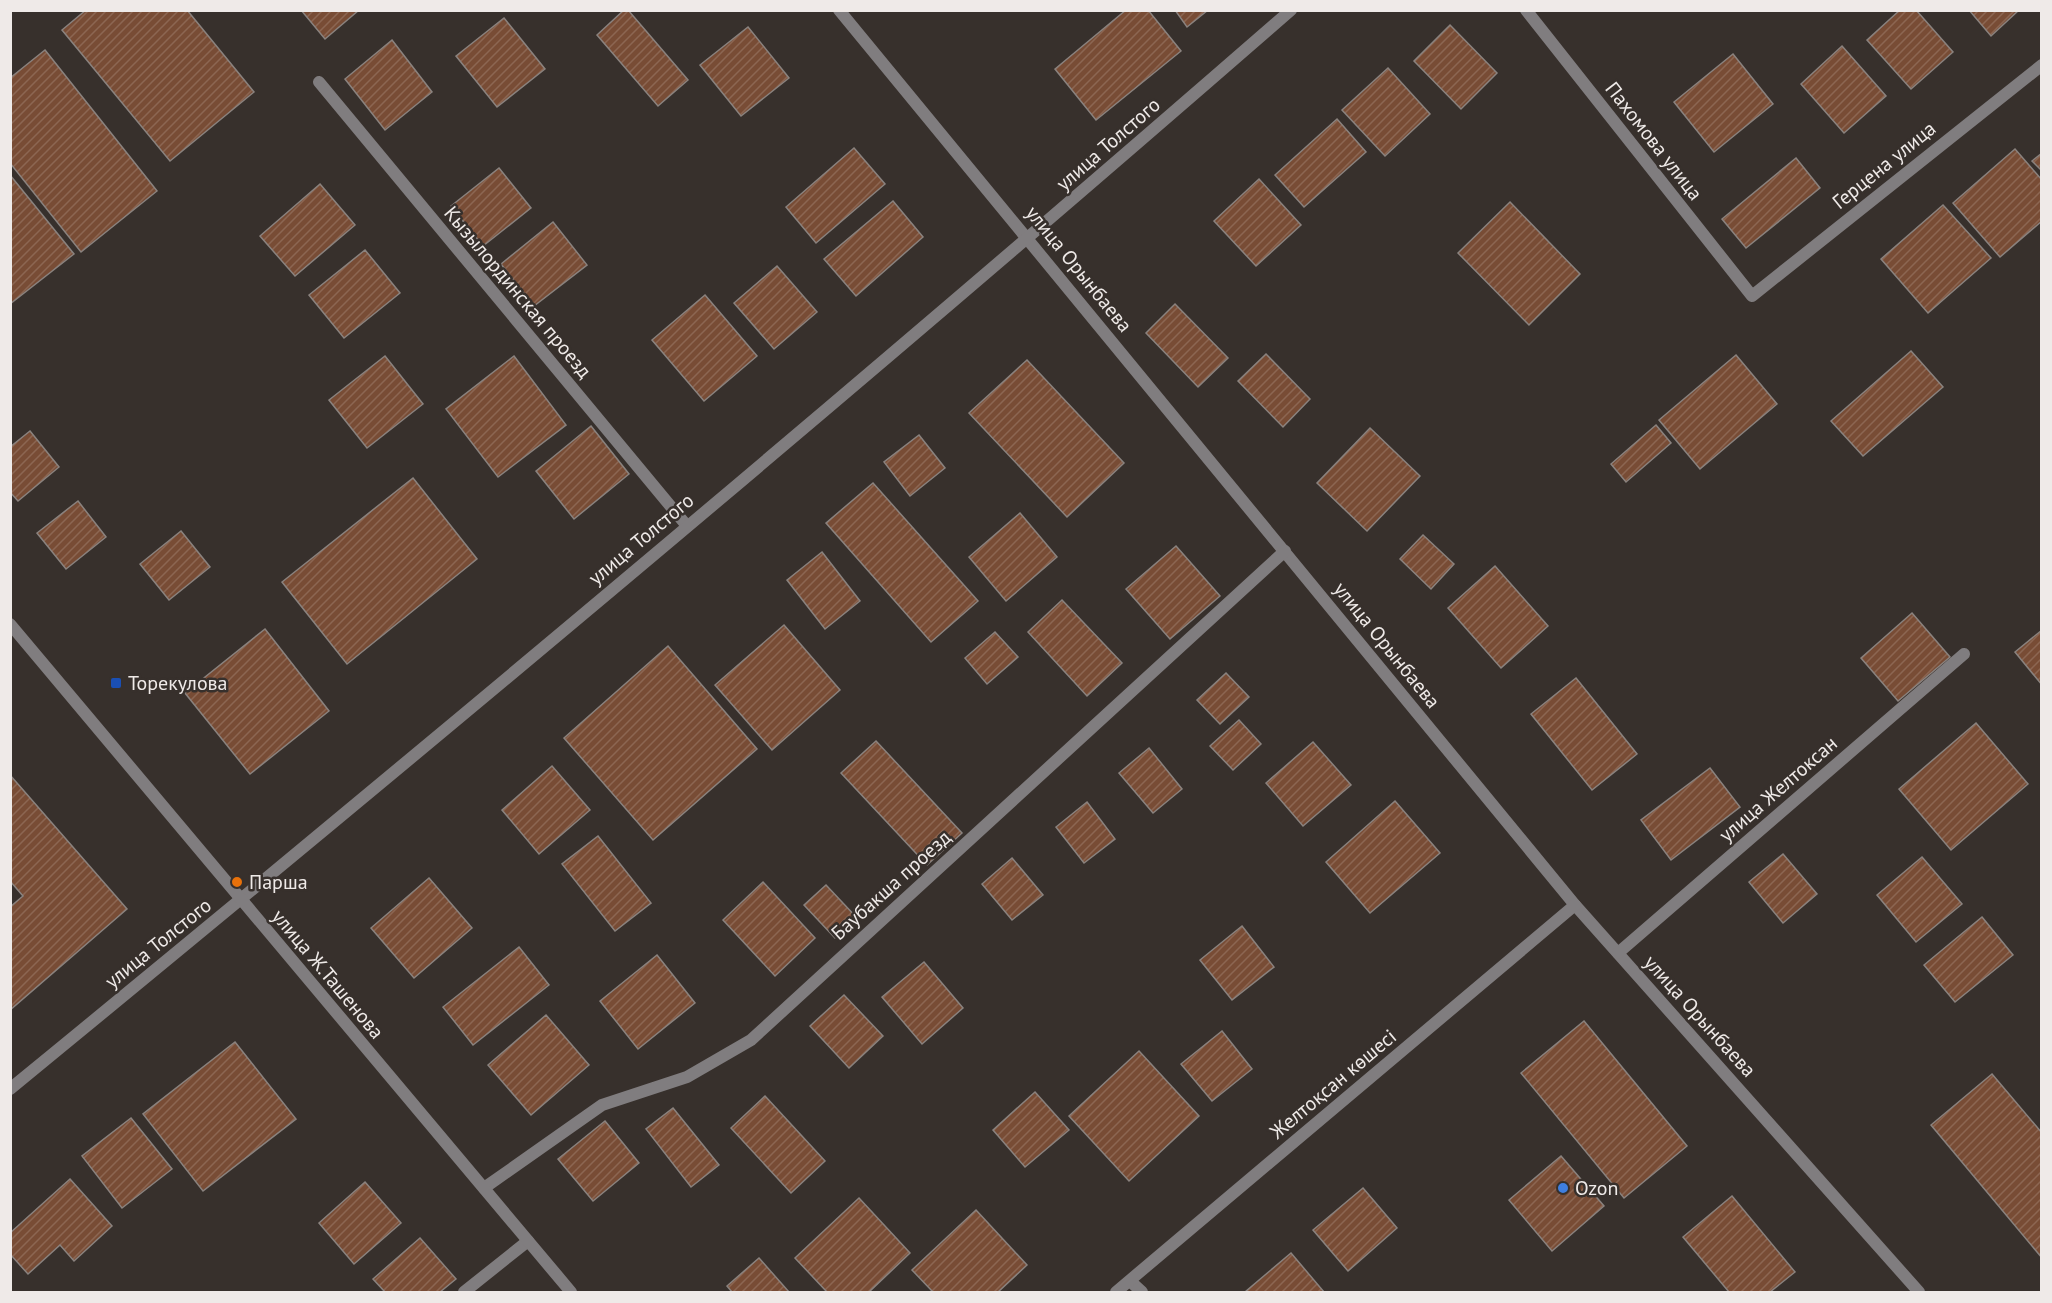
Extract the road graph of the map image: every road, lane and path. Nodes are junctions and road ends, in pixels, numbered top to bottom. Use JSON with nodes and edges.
{"nodes":[{"id":1,"x":839,"y":10,"type":"edge"},
{"id":2,"x":1291,"y":10,"type":"edge"},
{"id":3,"x":1526,"y":10,"type":"edge"},
{"id":4,"x":2042,"y":65,"type":"edge"},
{"id":5,"x":319,"y":82,"type":"dead end"},
{"id":6,"x":1029,"y":239,"type":"junction"},
{"id":7,"x":1752,"y":296,"type":"joint"},
{"id":8,"x":687,"y":526,"type":"junction"},
{"id":9,"x":1285,"y":551,"type":"junction"},
{"id":10,"x":10,"y":624,"type":"edge"},
{"id":11,"x":1964,"y":654,"type":"dead end"},
{"id":12,"x":241,"y":900,"type":"junction"},
{"id":13,"x":1575,"y":905,"type":"junction"},
{"id":14,"x":1617,"y":953,"type":"junction"},
{"id":15,"x":10,"y":1089,"type":"edge"},
{"id":16,"x":484,"y":1188,"type":"junction"},
{"id":17,"x":528,"y":1241,"type":"junction"},
{"id":18,"x":1130,"y":1281,"type":"junction"},
{"id":19,"x":464,"y":1293,"type":"edge"},
{"id":20,"x":571,"y":1293,"type":"edge"},
{"id":21,"x":1116,"y":1293,"type":"edge"},
{"id":22,"x":1142,"y":1293,"type":"edge"},
{"id":23,"x":1919,"y":1293,"type":"edge"}],
"edges":[{"from":1,"to":6,"type":"street","name":"улица Орынбаева"},
{"from":2,"to":6,"type":"street","name":"улица Толстого"},
{"from":3,"to":7,"type":"street","name":"Пахомова улица"},
{"from":4,"to":7,"type":"street","name":"Герцена улица"},
{"from":5,"to":8,"type":"street","name":"Кызылординская проезд"},
{"from":6,"to":8,"type":"street","name":"улица Толстого"},
{"from":6,"to":9,"type":"street","name":"улица Орынбаева"},
{"from":8,"to":12,"type":"street","name":"улица Толстого"},
{"from":9,"to":13,"type":"street","name":"улица Орынбаева"},
{"from":9,"to":16,"type":"street","name":"Баубакша проезд"},
{"from":10,"to":12,"type":"street","name":"улица Ж.Ташенова"},
{"from":11,"to":14,"type":"street","name":"улица Желтоксан"},
{"from":12,"to":15,"type":"street","name":"улица Толстого"},
{"from":12,"to":16,"type":"street","name":"улица Ж.Ташенова"},
{"from":13,"to":14,"type":"street","name":"улица Орынбаева"},
{"from":13,"to":18,"type":"street","name":"Желтоқсан көшесі"},
{"from":14,"to":23,"type":"street","name":"улица Орынбаева"},
{"from":16,"to":17,"type":"street","name":"улица Ж.Ташенова"},
{"from":17,"to":19,"type":"street"},
{"from":17,"to":20,"type":"street","name":"улица Ж.Ташенова"},
{"from":18,"to":21,"type":"street","name":"Желтоқсан көшесі"},
{"from":18,"to":22,"type":"street"}]}
